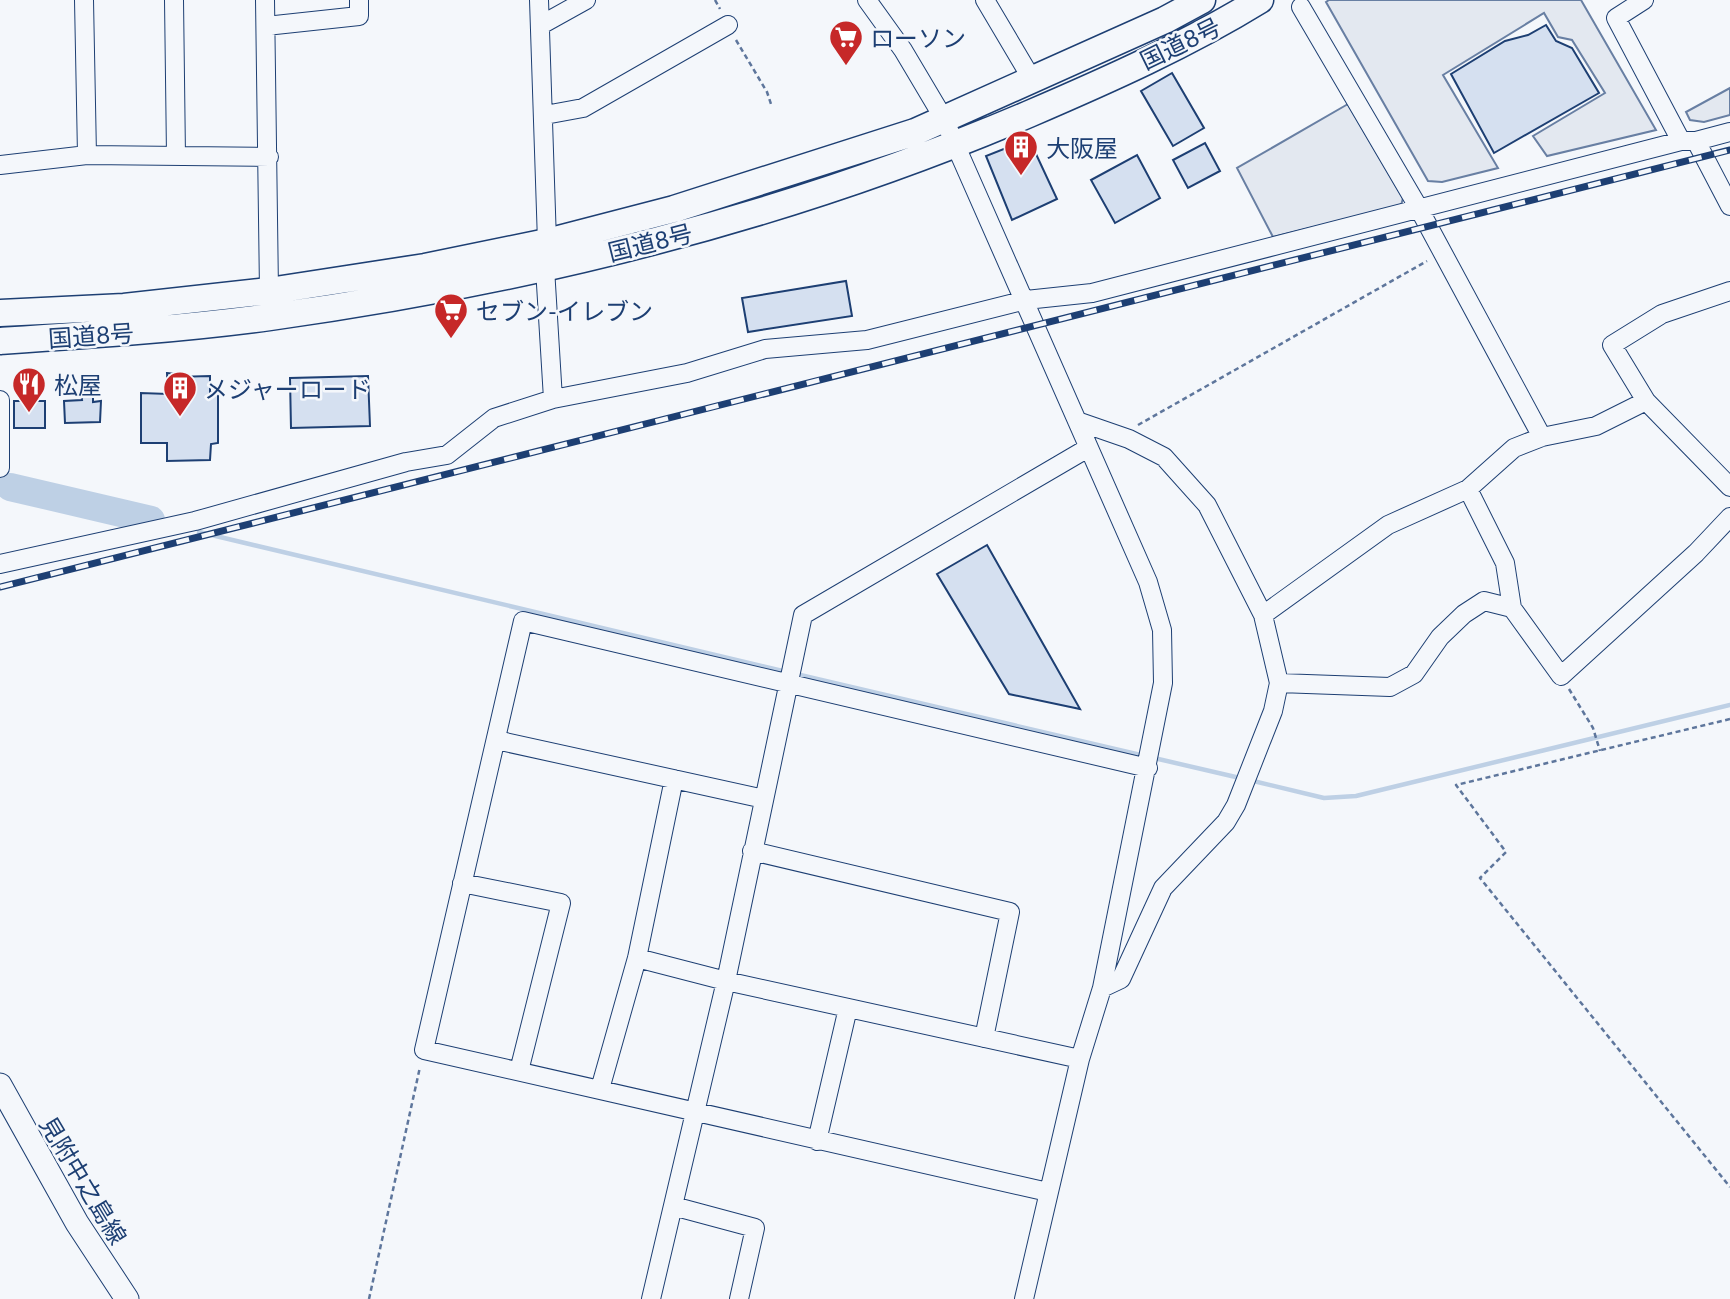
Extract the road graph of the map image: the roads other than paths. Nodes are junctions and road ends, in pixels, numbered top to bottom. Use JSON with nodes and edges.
{"nodes":[{"id":1,"x":84,"y":0,"type":"edge"},
{"id":2,"x":174,"y":0,"type":"edge"},
{"id":3,"x":265,"y":0,"type":"edge"},
{"id":4,"x":359,"y":0,"type":"edge"},
{"id":5,"x":539,"y":0,"type":"edge"},
{"id":6,"x":586,"y":0,"type":"edge"},
{"id":7,"x":867,"y":0,"type":"edge"},
{"id":8,"x":985,"y":0,"type":"edge"},
{"id":9,"x":1202,"y":0,"type":"edge"},
{"id":10,"x":1260,"y":0,"type":"edge"},
{"id":11,"x":1644,"y":0,"type":"edge"},
{"id":12,"x":1301,"y":7,"type":"dead end"},
{"id":13,"x":541,"y":25,"type":"junction"},
{"id":14,"x":728,"y":25,"type":"road end"},
{"id":15,"x":266,"y":26,"type":"junction"},
{"id":16,"x":1032,"y":81,"type":"junction"},
{"id":17,"x":545,"y":115,"type":"junction"},
{"id":18,"x":944,"y":118,"type":"junction"},
{"id":19,"x":1730,"y":132,"type":"edge"},
{"id":20,"x":1688,"y":141,"type":"junction"},
{"id":21,"x":955,"y":146,"type":"junction"},
{"id":22,"x":87,"y":155,"type":"junction"},
{"id":23,"x":176,"y":156,"type":"junction"},
{"id":24,"x":269,"y":157,"type":"junction"},
{"id":25,"x":0,"y":165,"type":"edge"},
{"id":26,"x":1730,"y":206,"type":"edge"},
{"id":27,"x":1419,"y":208,"type":"junction"},
{"id":28,"x":546,"y":255,"type":"junction"},
{"id":29,"x":1730,"y":291,"type":"edge"},
{"id":30,"x":268,"y":292,"type":"junction"},
{"id":31,"x":1026,"y":300,"type":"junction"},
{"id":32,"x":0,"y":313,"type":"edge"},
{"id":33,"x":0,"y":341,"type":"edge"},
{"id":34,"x":553,"y":398,"type":"junction"},
{"id":35,"x":0,"y":400,"type":"edge"},
{"id":36,"x":1646,"y":401,"type":"junction"},
{"id":37,"x":1077,"y":421,"type":"junction"},
{"id":38,"x":1542,"y":437,"type":"junction"},
{"id":39,"x":1088,"y":448,"type":"junction"},
{"id":40,"x":0,"y":468,"type":"edge"},
{"id":41,"x":1730,"y":487,"type":"edge"},
{"id":42,"x":1468,"y":489,"type":"junction"},
{"id":43,"x":1730,"y":517,"type":"edge"},
{"id":44,"x":0,"y":564,"type":"edge"},
{"id":45,"x":1512,"y":608,"type":"junction"},
{"id":46,"x":1263,"y":615,"type":"junction"},
{"id":47,"x":1279,"y":683,"type":"junction"},
{"id":48,"x":788,"y":685,"type":"junction"},
{"id":49,"x":496,"y":740,"type":"junction"},
{"id":50,"x":1148,"y":768,"type":"junction"},
{"id":51,"x":674,"y":779,"type":"junction"},
{"id":52,"x":764,"y":799,"type":"junction"},
{"id":53,"x":752,"y":851,"type":"junction"},
{"id":54,"x":462,"y":883,"type":"junction"},
{"id":55,"x":637,"y":958,"type":"junction"},
{"id":56,"x":726,"y":981,"type":"junction"},
{"id":57,"x":1102,"y":988,"type":"junction"},
{"id":58,"x":848,"y":1008,"type":"junction"},
{"id":59,"x":984,"y":1038,"type":"junction"},
{"id":60,"x":1080,"y":1059,"type":"junction"},
{"id":61,"x":519,"y":1071,"type":"junction"},
{"id":62,"x":0,"y":1085,"type":"edge"},
{"id":63,"x":600,"y":1089,"type":"junction"},
{"id":64,"x":696,"y":1114,"type":"junction"},
{"id":65,"x":817,"y":1141,"type":"junction"},
{"id":66,"x":1048,"y":1192,"type":"junction"},
{"id":67,"x":673,"y":1206,"type":"junction"},
{"id":68,"x":127,"y":1299,"type":"edge"},
{"id":69,"x":651,"y":1299,"type":"edge"},
{"id":70,"x":739,"y":1299,"type":"edge"},
{"id":71,"x":1024,"y":1299,"type":"edge"}],
"edges":[{"from":1,"to":22,"type":"street"},
{"from":2,"to":23,"type":"street"},
{"from":3,"to":15,"type":"street"},
{"from":4,"to":15,"type":"street"},
{"from":5,"to":13,"type":"street"},
{"from":6,"to":13,"type":"street"},
{"from":7,"to":18,"type":"street"},
{"from":8,"to":16,"type":"street"},
{"from":9,"to":16,"type":"highway","name":"国道8号"},
{"from":10,"to":21,"type":"highway","name":"国道8号"},
{"from":11,"to":20,"type":"street"},
{"from":12,"to":27,"type":"street"},
{"from":13,"to":17,"type":"street"},
{"from":14,"to":17,"type":"street"},
{"from":15,"to":24,"type":"street"},
{"from":16,"to":18,"type":"highway","name":"国道8号"},
{"from":17,"to":28,"type":"street"},
{"from":18,"to":21,"type":"street"},
{"from":18,"to":28,"type":"highway","name":"国道8号"},
{"from":19,"to":20,"type":"street"},
{"from":20,"to":26,"type":"street"},
{"from":20,"to":27,"type":"street"},
{"from":21,"to":28,"type":"highway","name":"国道8号"},
{"from":21,"to":31,"type":"street"},
{"from":22,"to":23,"type":"street"},
{"from":22,"to":25,"type":"street"},
{"from":23,"to":24,"type":"street"},
{"from":24,"to":30,"type":"street"},
{"from":27,"to":31,"type":"street"},
{"from":27,"to":38,"type":"street"},
{"from":28,"to":30,"type":"highway","name":"国道8号"},
{"from":28,"to":33,"type":"highway","name":"国道8号"},
{"from":28,"to":34,"type":"street"},
{"from":29,"to":36,"type":"street"},
{"from":30,"to":32,"type":"highway","name":"国道8号"},
{"from":31,"to":34,"type":"street"},
{"from":31,"to":37,"type":"street"},
{"from":34,"to":44,"type":"street"},
{"from":35,"to":40,"type":"street"},
{"from":36,"to":38,"type":"street"},
{"from":36,"to":41,"type":"street"},
{"from":37,"to":39,"type":"street"},
{"from":37,"to":46,"type":"street"},
{"from":38,"to":42,"type":"street"},
{"from":39,"to":48,"type":"street"},
{"from":39,"to":50,"type":"street"},
{"from":42,"to":45,"type":"street"},
{"from":42,"to":46,"type":"street"},
{"from":43,"to":45,"type":"street"},
{"from":45,"to":47,"type":"street"},
{"from":46,"to":47,"type":"street"},
{"from":47,"to":57,"type":"street"},
{"from":48,"to":49,"type":"street"},
{"from":48,"to":50,"type":"street"},
{"from":48,"to":52,"type":"street"},
{"from":49,"to":51,"type":"street"},
{"from":49,"to":54,"type":"street"},
{"from":50,"to":57,"type":"street"},
{"from":51,"to":52,"type":"street"},
{"from":51,"to":55,"type":"street"},
{"from":52,"to":53,"type":"street"},
{"from":53,"to":56,"type":"street"},
{"from":53,"to":59,"type":"street"},
{"from":54,"to":61,"type":"street"},
{"from":54,"to":61,"type":"street"},
{"from":55,"to":56,"type":"street"},
{"from":55,"to":63,"type":"street"},
{"from":56,"to":58,"type":"street"},
{"from":56,"to":64,"type":"street"},
{"from":57,"to":60,"type":"street"},
{"from":58,"to":59,"type":"street"},
{"from":58,"to":65,"type":"street"},
{"from":59,"to":60,"type":"street"},
{"from":60,"to":66,"type":"street"},
{"from":61,"to":63,"type":"street"},
{"from":62,"to":68,"type":"main road","name":"見附中之島線"},
{"from":63,"to":64,"type":"street"},
{"from":64,"to":65,"type":"street"},
{"from":64,"to":67,"type":"street"},
{"from":65,"to":66,"type":"street"},
{"from":66,"to":71,"type":"street"},
{"from":67,"to":69,"type":"street"},
{"from":67,"to":70,"type":"street"}]}
